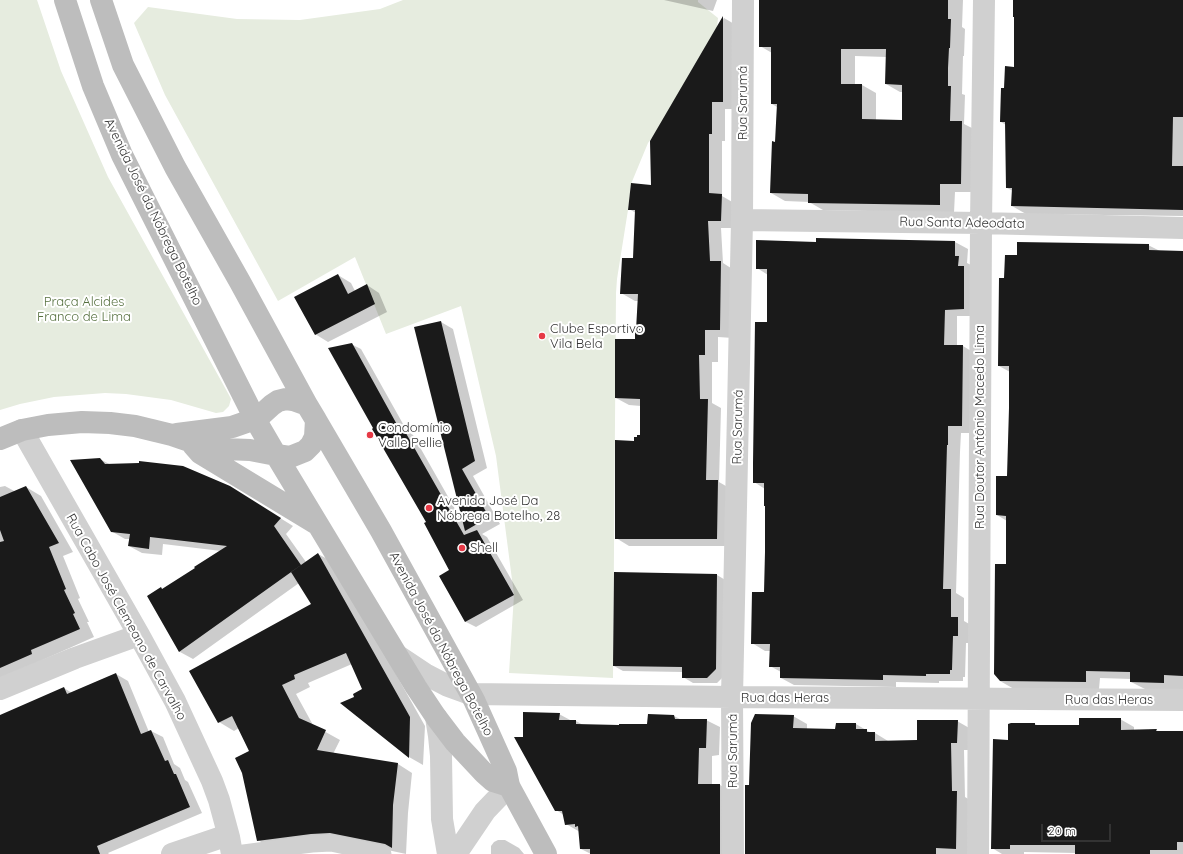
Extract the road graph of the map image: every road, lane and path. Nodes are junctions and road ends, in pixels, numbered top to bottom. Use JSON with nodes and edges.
{"nodes":[{"id":1,"x":65,"y":0,"type":"edge"},
{"id":2,"x":743,"y":0,"type":"edge"},
{"id":3,"x":984,"y":0,"type":"edge"},
{"id":4,"x":108,"y":6,"type":"edge"},
{"id":5,"x":742,"y":220,"type":"junction"},
{"id":6,"x":981,"y":223,"type":"junction"},
{"id":7,"x":1183,"y":228,"type":"edge"},
{"id":8,"x":312,"y":413,"type":"junction"},
{"id":9,"x":255,"y":419,"type":"junction"},
{"id":10,"x":22,"y":430,"type":"junction"},
{"id":11,"x":172,"y":435,"type":"junction"},
{"id":12,"x":0,"y":439,"type":"edge"},
{"id":13,"x":192,"y":442,"type":"junction"},
{"id":14,"x":276,"y":455,"type":"junction"},
{"id":15,"x":318,"y":525,"type":"junction"},
{"id":16,"x":139,"y":635,"type":"junction"},
{"id":17,"x":398,"y":656,"type":"junction"},
{"id":18,"x":0,"y":689,"type":"edge"},
{"id":19,"x":470,"y":694,"type":"junction"},
{"id":20,"x":732,"y":697,"type":"junction"},
{"id":21,"x":979,"y":699,"type":"junction"},
{"id":22,"x":1183,"y":700,"type":"edge"},
{"id":23,"x":436,"y":717,"type":"junction"},
{"id":24,"x":509,"y":786,"type":"junction"},
{"id":25,"x":232,"y":848,"type":"edge"},
{"id":26,"x":172,"y":854,"type":"edge"},
{"id":27,"x":384,"y":854,"type":"edge"},
{"id":28,"x":448,"y":854,"type":"edge"},
{"id":29,"x":456,"y":854,"type":"edge"},
{"id":30,"x":546,"y":854,"type":"edge"},
{"id":31,"x":733,"y":854,"type":"edge"},
{"id":32,"x":978,"y":854,"type":"edge"}],
"edges":[{"from":1,"to":9,"type":"main road","name":"Avenida José da Nóbrega Botelho"},
{"from":2,"to":5,"type":"street","name":"Rua Sarumá"},
{"from":3,"to":6,"type":"street","name":"Rua Doutor Antônio Macedo Lima"},
{"from":4,"to":8,"type":"main road","name":"Avenida José da Nóbrega Botelho"},
{"from":5,"to":6,"type":"street","name":"Rua Santa Adeodata"},
{"from":5,"to":20,"type":"street","name":"Rua Sarumá"},
{"from":6,"to":7,"type":"street","name":"Rua Santa Adeodata"},
{"from":6,"to":21,"type":"street","name":"Rua Doutor Antônio Macedo Lima"},
{"from":8,"to":9,"type":"main road"},
{"from":8,"to":14,"type":"main road"},
{"from":8,"to":19,"type":"main road","name":"Avenida José da Nóbrega Botelho"},
{"from":9,"to":11,"type":"main road"},
{"from":9,"to":14,"type":"main road"},
{"from":10,"to":11,"type":"main road"},
{"from":10,"to":12,"type":"main road"},
{"from":10,"to":16,"type":"street","name":"Rua Cabo José Clemeano de Carvalho"},
{"from":11,"to":13,"type":"main road"},
{"from":13,"to":14,"type":"main road"},
{"from":13,"to":15,"type":"main road"},
{"from":14,"to":15,"type":"main road"},
{"from":15,"to":17,"type":"main road"},
{"from":16,"to":18,"type":"street"},
{"from":16,"to":25,"type":"street","name":"Rua Cabo José Clemeano de Carvalho"},
{"from":17,"to":19,"type":"street","name":"Rua das Heras"},
{"from":17,"to":23,"type":"main road"},
{"from":19,"to":20,"type":"street","name":"Rua das Heras"},
{"from":19,"to":24,"type":"main road","name":"Avenida José da Nóbrega Botelho"},
{"from":20,"to":21,"type":"street","name":"Rua das Heras"},
{"from":20,"to":31,"type":"street","name":"Rua Sarumá"},
{"from":21,"to":22,"type":"street","name":"Rua das Heras"},
{"from":21,"to":32,"type":"street","name":"Rua Doutor Antônio Macedo Lima"},
{"from":23,"to":24,"type":"main road"},
{"from":23,"to":28,"type":"street"},
{"from":24,"to":29,"type":"street"},
{"from":24,"to":30,"type":"main road","name":"Avenida José da Nóbrega Botelho"},
{"from":25,"to":26,"type":"street"},
{"from":25,"to":27,"type":"street"}]}
